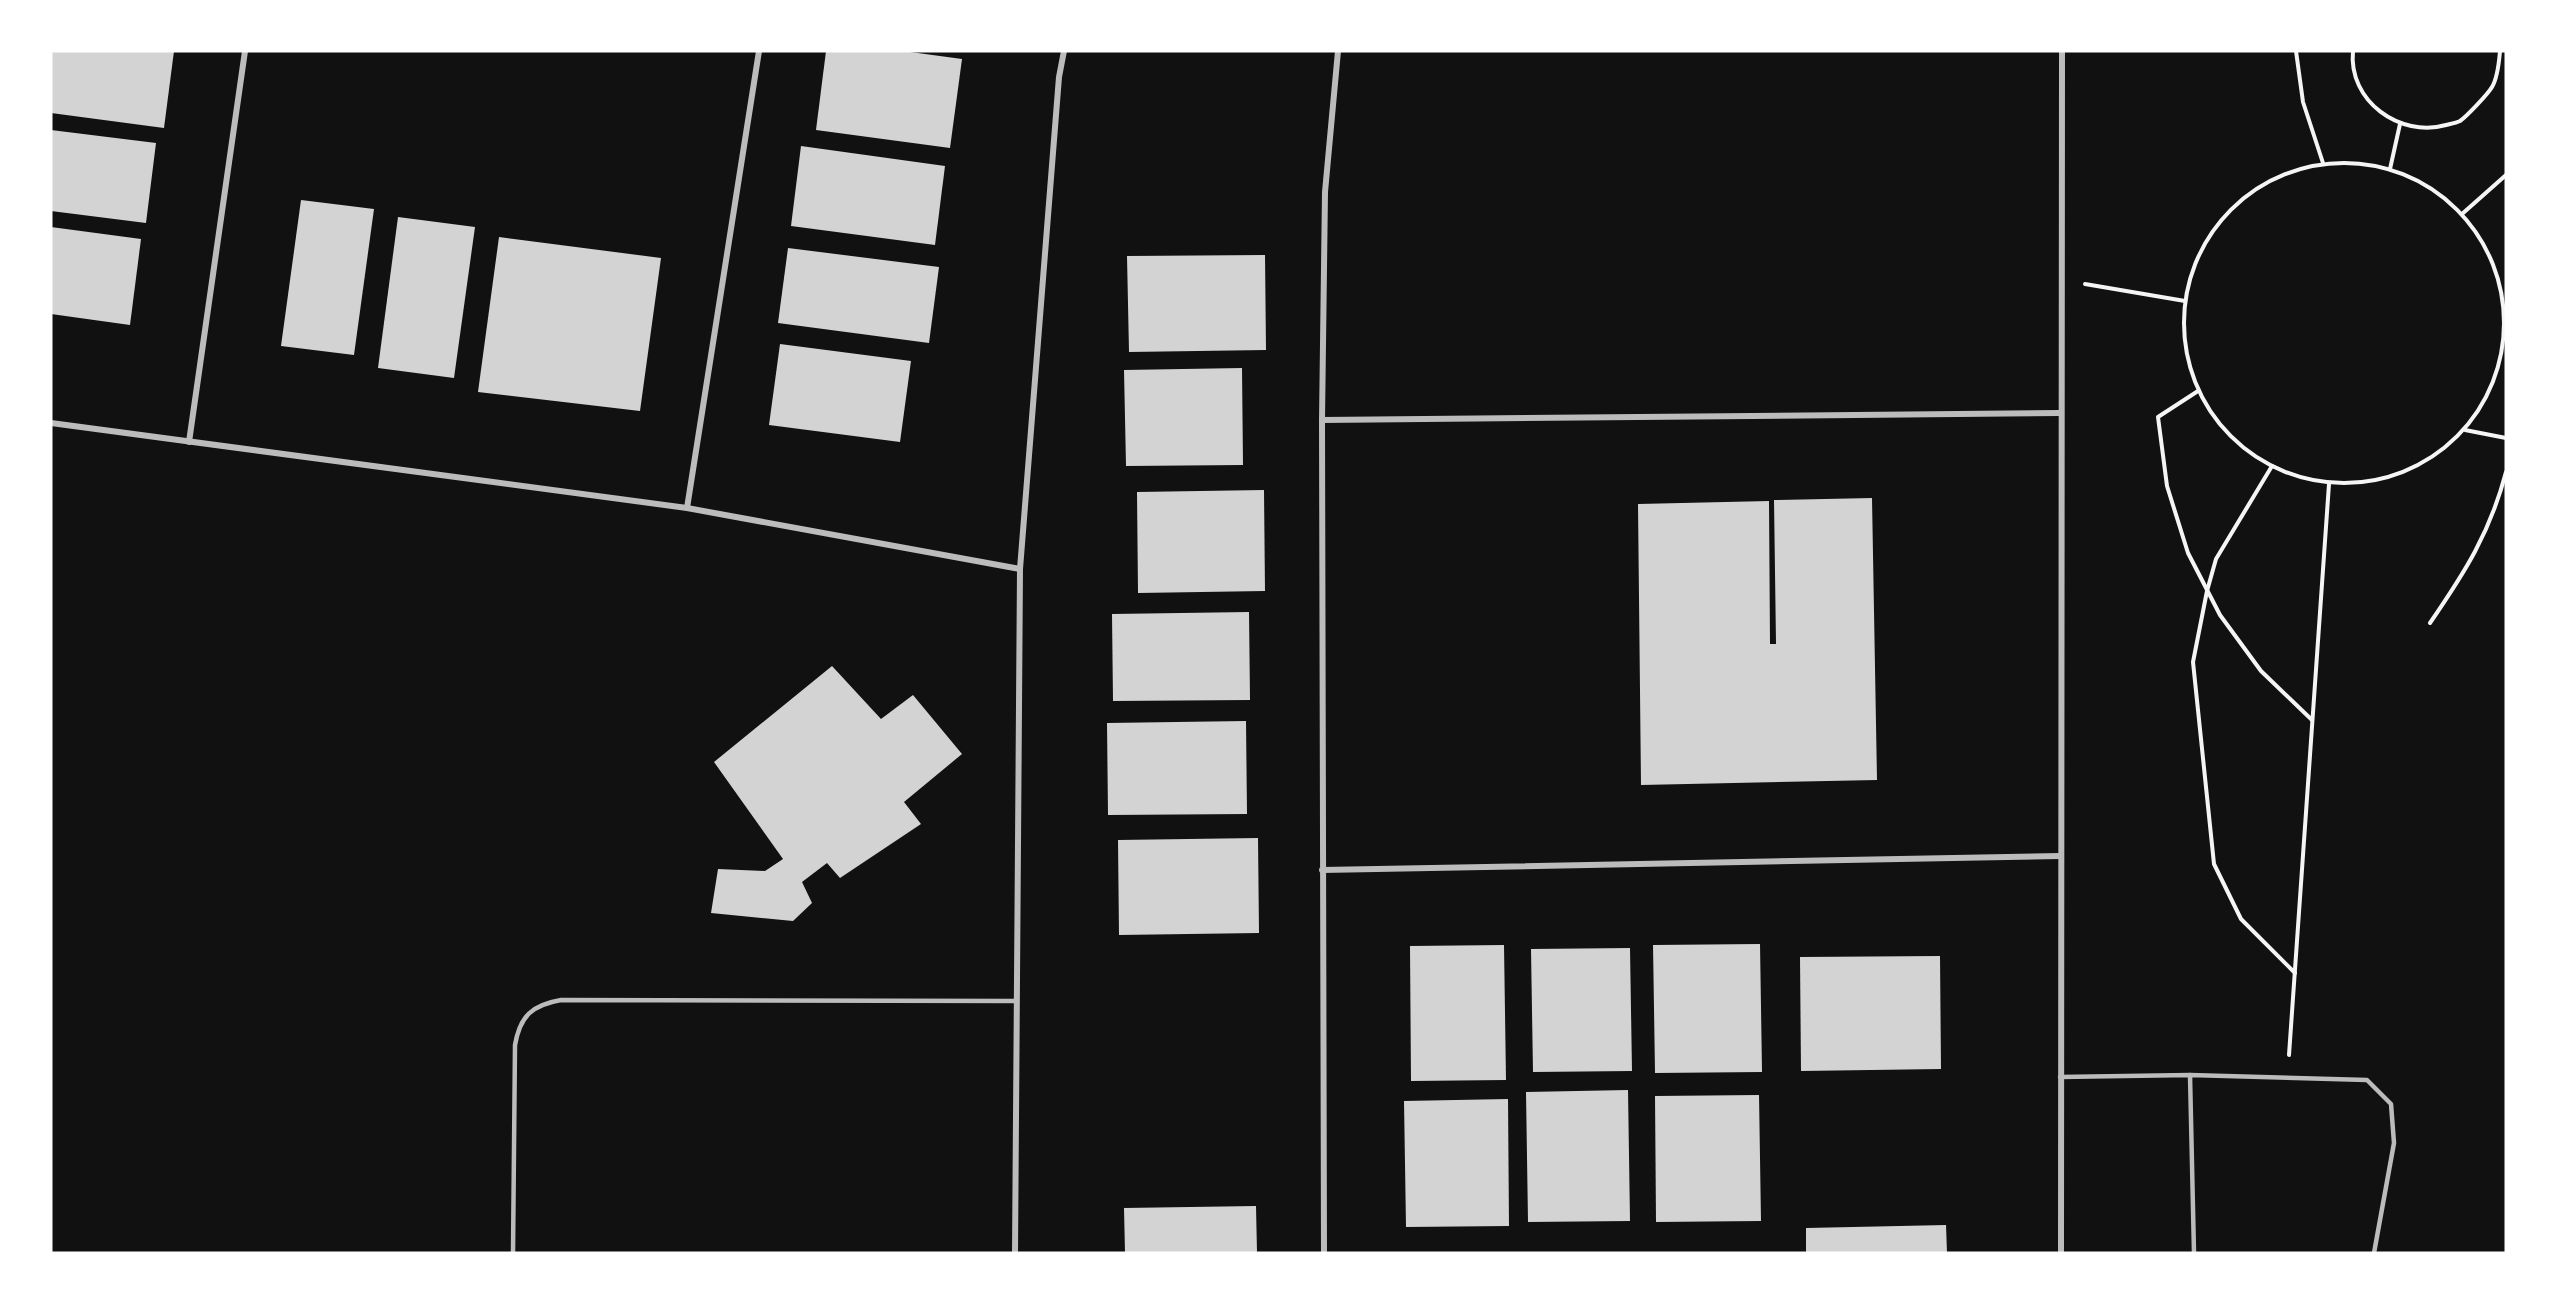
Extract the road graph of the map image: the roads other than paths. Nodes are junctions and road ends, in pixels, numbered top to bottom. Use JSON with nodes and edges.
{"nodes":[{"id":1,"x":245,"y":51,"type":"edge"},
{"id":2,"x":759,"y":51,"type":"edge"},
{"id":3,"x":1064,"y":51,"type":"edge"},
{"id":4,"x":1338,"y":51,"type":"edge"},
{"id":5,"x":2062,"y":51,"type":"edge"},
{"id":6,"x":2060,"y":413,"type":"junction"},
{"id":7,"x":1322,"y":420,"type":"junction"},
{"id":8,"x":51,"y":423,"type":"edge"},
{"id":9,"x":189,"y":442,"type":"junction"},
{"id":10,"x":687,"y":508,"type":"junction"},
{"id":11,"x":1020,"y":569,"type":"junction"},
{"id":12,"x":2060,"y":856,"type":"junction"},
{"id":13,"x":1322,"y":870,"type":"junction"},
{"id":14,"x":1016,"y":1001,"type":"junction"},
{"id":15,"x":2190,"y":1075,"type":"junction"},
{"id":16,"x":2060,"y":1077,"type":"junction"},
{"id":17,"x":513,"y":1253,"type":"edge"},
{"id":18,"x":1015,"y":1253,"type":"edge"},
{"id":19,"x":1324,"y":1253,"type":"edge"},
{"id":20,"x":2061,"y":1253,"type":"edge"},
{"id":21,"x":2194,"y":1253,"type":"edge"},
{"id":22,"x":2374,"y":1253,"type":"edge"}],
"edges":[{"from":1,"to":9,"type":"street"},
{"from":2,"to":10,"type":"street"},
{"from":3,"to":11,"type":"street"},
{"from":4,"to":7,"type":"street"},
{"from":5,"to":6,"type":"street"},
{"from":6,"to":7,"type":"street"},
{"from":6,"to":12,"type":"street"},
{"from":7,"to":13,"type":"street"},
{"from":8,"to":9,"type":"street"},
{"from":9,"to":10,"type":"street"},
{"from":10,"to":11,"type":"street"},
{"from":11,"to":14,"type":"street"},
{"from":12,"to":13,"type":"street"},
{"from":12,"to":16,"type":"street"},
{"from":13,"to":19,"type":"street"},
{"from":14,"to":17,"type":"lane"},
{"from":14,"to":18,"type":"street"},
{"from":15,"to":16,"type":"lane"},
{"from":15,"to":21,"type":"lane"},
{"from":15,"to":22,"type":"lane"},
{"from":16,"to":20,"type":"street"}]}
